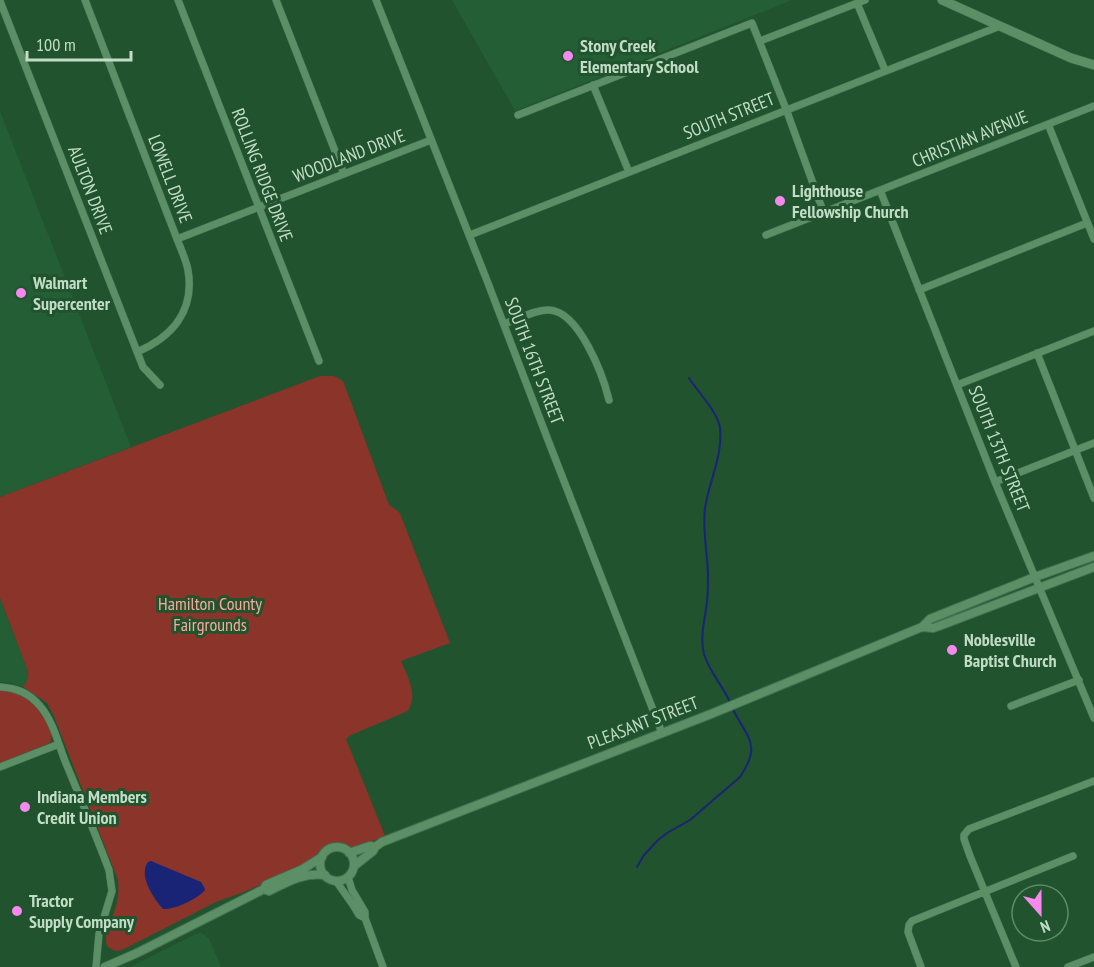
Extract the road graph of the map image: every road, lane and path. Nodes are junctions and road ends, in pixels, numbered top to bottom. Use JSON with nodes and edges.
{"nodes":[{"id":1,"x":84,"y":0,"type":"edge"},
{"id":2,"x":178,"y":0,"type":"edge"},
{"id":3,"x":276,"y":0,"type":"edge"},
{"id":4,"x":376,"y":0,"type":"edge"},
{"id":5,"x":942,"y":0,"type":"edge"},
{"id":6,"x":0,"y":1,"type":"edge"},
{"id":7,"x":861,"y":2,"type":"edge"},
{"id":8,"x":1000,"y":26,"type":"junction"},
{"id":9,"x":760,"y":41,"type":"junction"},
{"id":10,"x":1073,"y":59,"type":"junction"},
{"id":11,"x":1094,"y":65,"type":"edge"},
{"id":12,"x":885,"y":70,"type":"junction"},
{"id":13,"x":1094,"y":71,"type":"edge"},
{"id":14,"x":593,"y":85,"type":"junction"},
{"id":15,"x":1094,"y":106,"type":"edge"},
{"id":16,"x":786,"y":109,"type":"junction"},
{"id":17,"x":518,"y":116,"type":"dead end"},
{"id":18,"x":1048,"y":124,"type":"junction"},
{"id":19,"x":431,"y":140,"type":"junction"},
{"id":20,"x":629,"y":172,"type":"junction"},
{"id":21,"x":344,"y":174,"type":"junction"},
{"id":22,"x":880,"y":190,"type":"junction"},
{"id":23,"x":259,"y":207,"type":"junction"},
{"id":24,"x":823,"y":212,"type":"junction"},
{"id":25,"x":1090,"y":226,"type":"edge"},
{"id":26,"x":470,"y":235,"type":"junction"},
{"id":27,"x":766,"y":235,"type":"dead end"},
{"id":28,"x":177,"y":239,"type":"junction"},
{"id":29,"x":1094,"y":239,"type":"edge"},
{"id":30,"x":920,"y":290,"type":"junction"},
{"id":31,"x":504,"y":324,"type":"junction"},
{"id":32,"x":1094,"y":331,"type":"edge"},
{"id":33,"x":137,"y":352,"type":"junction"},
{"id":34,"x":1037,"y":353,"type":"junction"},
{"id":35,"x":319,"y":361,"type":"dead end"},
{"id":36,"x":160,"y":384,"type":"dead end"},
{"id":37,"x":957,"y":385,"type":"junction"},
{"id":38,"x":609,"y":400,"type":"dead end"},
{"id":39,"x":1094,"y":443,"type":"edge"},
{"id":40,"x":1075,"y":451,"type":"junction"},
{"id":41,"x":995,"y":482,"type":"junction"},
{"id":42,"x":1094,"y":498,"type":"edge"},
{"id":43,"x":1094,"y":556,"type":"edge"},
{"id":44,"x":1094,"y":567,"type":"edge"},
{"id":45,"x":1035,"y":578,"type":"junction"},
{"id":46,"x":1040,"y":588,"type":"junction"},
{"id":47,"x":922,"y":627,"type":"junction"},
{"id":48,"x":1079,"y":680,"type":"junction"},
{"id":49,"x":0,"y":687,"type":"edge"},
{"id":50,"x":1011,"y":706,"type":"dead end"},
{"id":51,"x":1094,"y":718,"type":"edge"},
{"id":52,"x":662,"y":733,"type":"junction"},
{"id":53,"x":59,"y":744,"type":"junction"},
{"id":54,"x":0,"y":767,"type":"edge"},
{"id":55,"x":1094,"y":781,"type":"edge"},
{"id":56,"x":375,"y":847,"type":"junction"},
{"id":57,"x":349,"y":852,"type":"junction"},
{"id":58,"x":1072,"y":856,"type":"dead end"},
{"id":59,"x":322,"y":857,"type":"junction"},
{"id":60,"x":354,"y":866,"type":"junction"},
{"id":61,"x":324,"y":875,"type":"junction"},
{"id":62,"x":348,"y":877,"type":"junction"},
{"id":63,"x":336,"y":881,"type":"junction"},
{"id":64,"x":264,"y":889,"type":"junction"},
{"id":65,"x":986,"y":891,"type":"junction"},
{"id":66,"x":365,"y":918,"type":"junction"},
{"id":67,"x":1094,"y":957,"type":"edge"},
{"id":68,"x":96,"y":967,"type":"edge"},
{"id":69,"x":105,"y":967,"type":"edge"},
{"id":70,"x":383,"y":967,"type":"edge"},
{"id":71,"x":921,"y":967,"type":"edge"},
{"id":72,"x":1016,"y":967,"type":"edge"},
{"id":73,"x":1068,"y":967,"type":"edge"}],
"edges":[{"from":1,"to":28,"type":"street","name":"LOWELL DRIVE"},
{"from":2,"to":23,"type":"street","name":"ROLLING RIDGE DRIVE"},
{"from":3,"to":21,"type":"street"},
{"from":4,"to":19,"type":"street","name":"SOUTH 16TH STREET"},
{"from":5,"to":8,"type":"main road"},
{"from":6,"to":33,"type":"street","name":"AULTON DRIVE"},
{"from":7,"to":9,"type":"street"},
{"from":7,"to":12,"type":"street"},
{"from":8,"to":10,"type":"main road"},
{"from":8,"to":12,"type":"street","name":"SOUTH STREET"},
{"from":9,"to":14,"type":"street"},
{"from":9,"to":16,"type":"street"},
{"from":10,"to":11,"type":"main road"},
{"from":10,"to":13,"type":"main road"},
{"from":12,"to":16,"type":"street","name":"SOUTH STREET"},
{"from":14,"to":17,"type":"street"},
{"from":14,"to":20,"type":"street"},
{"from":15,"to":18,"type":"street","name":"CHRISTIAN AVENUE"},
{"from":16,"to":20,"type":"street","name":"SOUTH STREET"},
{"from":16,"to":24,"type":"street"},
{"from":18,"to":22,"type":"street","name":"CHRISTIAN AVENUE"},
{"from":18,"to":25,"type":"street"},
{"from":19,"to":21,"type":"street","name":"WOODLAND DRIVE"},
{"from":19,"to":26,"type":"street","name":"SOUTH 16TH STREET"},
{"from":20,"to":26,"type":"street","name":"SOUTH STREET"},
{"from":21,"to":23,"type":"street","name":"WOODLAND DRIVE"},
{"from":22,"to":24,"type":"street","name":"CHRISTIAN AVENUE"},
{"from":22,"to":30,"type":"street","name":"SOUTH 13TH STREET"},
{"from":23,"to":28,"type":"street","name":"WOODLAND DRIVE"},
{"from":23,"to":35,"type":"street","name":"ROLLING RIDGE DRIVE"},
{"from":24,"to":27,"type":"street","name":"CHRISTIAN AVENUE"},
{"from":25,"to":29,"type":"street"},
{"from":25,"to":30,"type":"street"},
{"from":26,"to":31,"type":"street","name":"SOUTH 16TH STREET"},
{"from":28,"to":33,"type":"street","name":"LOWELL DRIVE"},
{"from":30,"to":37,"type":"street","name":"SOUTH 13TH STREET"},
{"from":31,"to":38,"type":"street"},
{"from":31,"to":52,"type":"street","name":"SOUTH 16TH STREET"},
{"from":32,"to":34,"type":"street"},
{"from":33,"to":36,"type":"street","name":"AULTON DRIVE"},
{"from":34,"to":37,"type":"street"},
{"from":34,"to":40,"type":"street"},
{"from":37,"to":41,"type":"street","name":"SOUTH 13TH STREET"},
{"from":39,"to":40,"type":"street"},
{"from":40,"to":41,"type":"street"},
{"from":40,"to":42,"type":"street"},
{"from":41,"to":45,"type":"street","name":"SOUTH 13TH STREET"},
{"from":43,"to":45,"type":"street","name":"PLEASANT STREET"},
{"from":44,"to":46,"type":"street","name":"PLEASANT STREET"},
{"from":45,"to":46,"type":"street","name":"SOUTH 13TH STREET"},
{"from":45,"to":47,"type":"street","name":"PLEASANT STREET"},
{"from":46,"to":47,"type":"street","name":"PLEASANT STREET"},
{"from":46,"to":48,"type":"street","name":"SOUTH 13TH STREET"},
{"from":47,"to":52,"type":"street","name":"PLEASANT STREET"},
{"from":48,"to":50,"type":"street"},
{"from":48,"to":51,"type":"street","name":"SOUTH 13TH STREET"},
{"from":49,"to":53,"type":"street"},
{"from":52,"to":56,"type":"street","name":"PLEASANT STREET"},
{"from":53,"to":54,"type":"street"},
{"from":53,"to":68,"type":"street"},
{"from":55,"to":65,"type":"street"},
{"from":56,"to":57,"type":"street","name":"PLEASANT STREET"},
{"from":56,"to":60,"type":"street","name":"PLEASANT STREET"},
{"from":57,"to":59,"type":"street"},
{"from":57,"to":60,"type":"street"},
{"from":58,"to":65,"type":"street"},
{"from":59,"to":61,"type":"street"},
{"from":59,"to":64,"type":"street"},
{"from":60,"to":62,"type":"street"},
{"from":61,"to":63,"type":"street"},
{"from":61,"to":64,"type":"street"},
{"from":62,"to":63,"type":"street"},
{"from":62,"to":66,"type":"street"},
{"from":63,"to":66,"type":"street"},
{"from":64,"to":69,"type":"street"},
{"from":65,"to":71,"type":"street"},
{"from":65,"to":72,"type":"street"},
{"from":66,"to":70,"type":"street"},
{"from":67,"to":73,"type":"street"}]}
